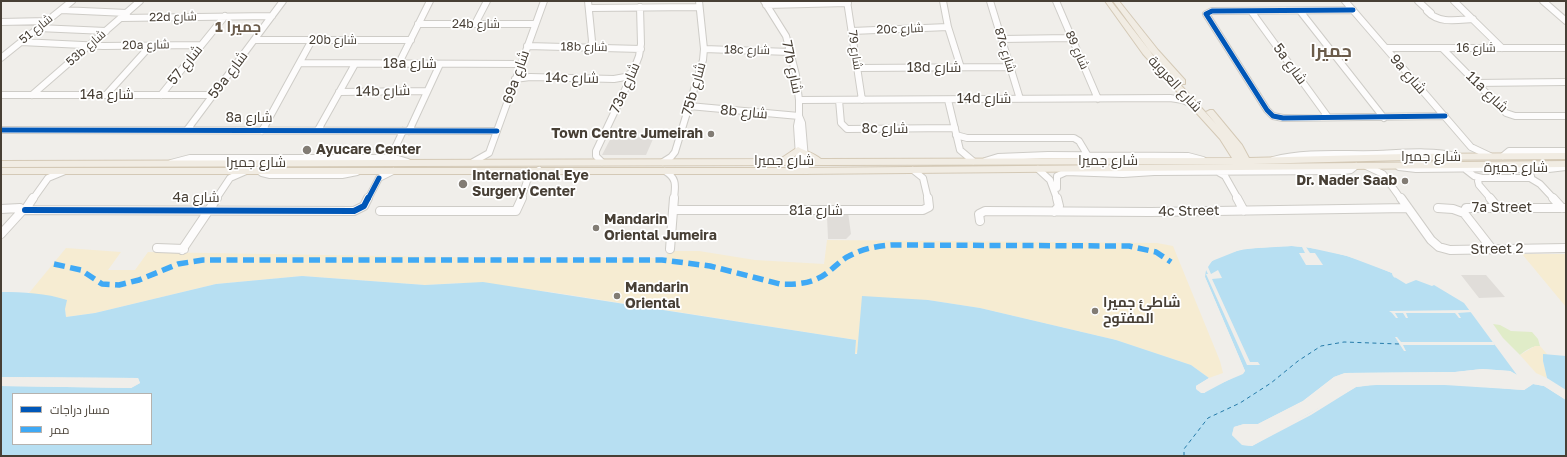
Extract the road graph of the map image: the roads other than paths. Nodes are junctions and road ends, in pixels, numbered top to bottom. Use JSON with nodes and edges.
{"nodes":[{"id":1,"x":72,"y":1,"type":"edge"},
{"id":2,"x":140,"y":1,"type":"edge"},
{"id":3,"x":283,"y":1,"type":"edge"},
{"id":4,"x":430,"y":1,"type":"edge"},
{"id":5,"x":487,"y":1,"type":"edge"},
{"id":6,"x":544,"y":1,"type":"edge"},
{"id":7,"x":588,"y":1,"type":"edge"},
{"id":8,"x":943,"y":1,"type":"edge"},
{"id":9,"x":990,"y":1,"type":"edge"},
{"id":10,"x":1056,"y":1,"type":"edge"},
{"id":11,"x":1108,"y":1,"type":"edge"},
{"id":12,"x":1116,"y":1,"type":"edge"},
{"id":13,"x":1345,"y":1,"type":"edge"},
{"id":14,"x":1418,"y":1,"type":"edge"},
{"id":15,"x":1454,"y":1,"type":"edge"},
{"id":16,"x":1543,"y":1,"type":"edge"},
{"id":17,"x":848,"y":2,"type":"edge"},
{"id":18,"x":765,"y":3,"type":"edge"},
{"id":19,"x":699,"y":4,"type":"edge"},
{"id":20,"x":640,"y":7,"type":"junction"},
{"id":21,"x":589,"y":8,"type":"junction"},
{"id":22,"x":61,"y":10,"type":"junction"},
{"id":23,"x":1353,"y":10,"type":"junction"},
{"id":24,"x":1251,"y":11,"type":"junction"},
{"id":25,"x":1300,"y":11,"type":"junction"},
{"id":26,"x":127,"y":13,"type":"junction"},
{"id":27,"x":225,"y":16,"type":"junction"},
{"id":28,"x":272,"y":16,"type":"junction"},
{"id":29,"x":1563,"y":16,"type":"edge"},
{"id":30,"x":121,"y":18,"type":"junction"},
{"id":31,"x":1473,"y":20,"type":"junction"},
{"id":32,"x":47,"y":21,"type":"junction"},
{"id":33,"x":1566,"y":21,"type":"edge"},
{"id":34,"x":1,"y":22,"type":"edge"},
{"id":35,"x":418,"y":24,"type":"junction"},
{"id":36,"x":475,"y":24,"type":"junction"},
{"id":37,"x":534,"y":24,"type":"junction"},
{"id":38,"x":948,"y":27,"type":"junction"},
{"id":39,"x":38,"y":28,"type":"junction"},
{"id":40,"x":106,"y":31,"type":"junction"},
{"id":41,"x":852,"y":31,"type":"junction"},
{"id":42,"x":1072,"y":38,"type":"junction"},
{"id":43,"x":1002,"y":39,"type":"junction"},
{"id":44,"x":254,"y":40,"type":"junction"},
{"id":45,"x":312,"y":40,"type":"junction"},
{"id":46,"x":410,"y":40,"type":"junction"},
{"id":47,"x":21,"y":42,"type":"junction"},
{"id":48,"x":91,"y":45,"type":"junction"},
{"id":49,"x":151,"y":45,"type":"junction"},
{"id":50,"x":202,"y":45,"type":"junction"},
{"id":51,"x":527,"y":46,"type":"junction"},
{"id":52,"x":591,"y":48,"type":"junction"},
{"id":53,"x":1386,"y":48,"type":"junction"},
{"id":54,"x":1443,"y":48,"type":"junction"},
{"id":55,"x":1502,"y":48,"type":"junction"},
{"id":56,"x":1566,"y":48,"type":"edge"},
{"id":57,"x":641,"y":49,"type":"junction"},
{"id":58,"x":704,"y":50,"type":"junction"},
{"id":59,"x":790,"y":52,"type":"junction"},
{"id":60,"x":1,"y":58,"type":"edge"},
{"id":61,"x":300,"y":63,"type":"junction"},
{"id":62,"x":399,"y":63,"type":"junction"},
{"id":63,"x":355,"y":64,"type":"junction"},
{"id":64,"x":440,"y":64,"type":"junction"},
{"id":65,"x":520,"y":64,"type":"junction"},
{"id":66,"x":1010,"y":67,"type":"junction"},
{"id":67,"x":858,"y":68,"type":"junction"},
{"id":68,"x":961,"y":68,"type":"junction"},
{"id":69,"x":634,"y":70,"type":"junction"},
{"id":70,"x":518,"y":72,"type":"junction"},
{"id":71,"x":530,"y":77,"type":"junction"},
{"id":72,"x":515,"y":79,"type":"junction"},
{"id":73,"x":614,"y":79,"type":"junction"},
{"id":74,"x":1566,"y":82,"type":"edge"},
{"id":75,"x":1475,"y":83,"type":"junction"},
{"id":76,"x":626,"y":87,"type":"junction"},
{"id":77,"x":1181,"y":90,"type":"junction"},
{"id":78,"x":427,"y":91,"type":"junction"},
{"id":79,"x":339,"y":92,"type":"junction"},
{"id":80,"x":1,"y":95,"type":"edge"},
{"id":81,"x":32,"y":95,"type":"junction"},
{"id":82,"x":106,"y":95,"type":"junction"},
{"id":83,"x":161,"y":95,"type":"junction"},
{"id":84,"x":213,"y":95,"type":"junction"},
{"id":85,"x":1098,"y":98,"type":"junction"},
{"id":86,"x":1170,"y":98,"type":"junction"},
{"id":87,"x":1020,"y":99,"type":"junction"},
{"id":88,"x":799,"y":100,"type":"junction"},
{"id":89,"x":839,"y":100,"type":"junction"},
{"id":90,"x":862,"y":100,"type":"junction"},
{"id":91,"x":948,"y":100,"type":"junction"},
{"id":92,"x":1194,"y":104,"type":"junction"},
{"id":93,"x":689,"y":106,"type":"junction"},
{"id":94,"x":799,"y":116,"type":"junction"},
{"id":95,"x":1445,"y":116,"type":"junction"},
{"id":96,"x":1566,"y":116,"type":"edge"},
{"id":97,"x":1328,"y":117,"type":"junction"},
{"id":98,"x":1384,"y":118,"type":"junction"},
{"id":99,"x":1,"y":130,"type":"edge"},
{"id":100,"x":187,"y":130,"type":"junction"},
{"id":101,"x":262,"y":130,"type":"junction"},
{"id":102,"x":318,"y":130,"type":"junction"},
{"id":103,"x":406,"y":131,"type":"junction"},
{"id":104,"x":497,"y":131,"type":"junction"},
{"id":105,"x":956,"y":131,"type":"junction"},
{"id":106,"x":1223,"y":137,"type":"junction"},
{"id":107,"x":1239,"y":147,"type":"junction"},
{"id":108,"x":1471,"y":147,"type":"junction"},
{"id":109,"x":960,"y":150,"type":"junction"},
{"id":110,"x":801,"y":151,"type":"junction"},
{"id":111,"x":1566,"y":151,"type":"edge"},
{"id":112,"x":675,"y":152,"type":"junction"},
{"id":113,"x":489,"y":153,"type":"junction"},
{"id":114,"x":1088,"y":156,"type":"junction"},
{"id":115,"x":1490,"y":156,"type":"junction"},
{"id":116,"x":1503,"y":156,"type":"junction"},
{"id":117,"x":1566,"y":156,"type":"edge"},
{"id":118,"x":1463,"y":157,"type":"junction"},
{"id":119,"x":386,"y":158,"type":"junction"},
{"id":120,"x":1203,"y":160,"type":"junction"},
{"id":121,"x":1217,"y":160,"type":"junction"},
{"id":122,"x":1269,"y":160,"type":"junction"},
{"id":123,"x":1566,"y":160,"type":"edge"},
{"id":124,"x":782,"y":161,"type":"junction"},
{"id":125,"x":802,"y":161,"type":"junction"},
{"id":126,"x":820,"y":161,"type":"junction"},
{"id":127,"x":951,"y":161,"type":"junction"},
{"id":128,"x":973,"y":161,"type":"junction"},
{"id":129,"x":985,"y":161,"type":"junction"},
{"id":130,"x":408,"y":162,"type":"junction"},
{"id":131,"x":474,"y":162,"type":"junction"},
{"id":132,"x":495,"y":162,"type":"junction"},
{"id":133,"x":602,"y":162,"type":"junction"},
{"id":134,"x":663,"y":162,"type":"junction"},
{"id":135,"x":684,"y":162,"type":"junction"},
{"id":136,"x":278,"y":163,"type":"junction"},
{"id":137,"x":1,"y":164,"type":"edge"},
{"id":138,"x":1244,"y":164,"type":"junction"},
{"id":139,"x":1566,"y":164,"type":"edge"},
{"id":140,"x":1356,"y":166,"type":"junction"},
{"id":141,"x":1366,"y":166,"type":"junction"},
{"id":142,"x":1392,"y":166,"type":"junction"},
{"id":143,"x":173,"y":167,"type":"junction"},
{"id":144,"x":1530,"y":167,"type":"junction"},
{"id":145,"x":1566,"y":168,"type":"edge"},
{"id":146,"x":1038,"y":169,"type":"junction"},
{"id":147,"x":1060,"y":169,"type":"junction"},
{"id":148,"x":1465,"y":169,"type":"junction"},
{"id":149,"x":372,"y":170,"type":"junction"},
{"id":150,"x":395,"y":170,"type":"junction"},
{"id":151,"x":519,"y":170,"type":"junction"},
{"id":152,"x":539,"y":170,"type":"junction"},
{"id":153,"x":913,"y":170,"type":"junction"},
{"id":154,"x":932,"y":170,"type":"junction"},
{"id":155,"x":1,"y":171,"type":"edge"},
{"id":156,"x":666,"y":171,"type":"junction"},
{"id":157,"x":689,"y":171,"type":"junction"},
{"id":158,"x":803,"y":171,"type":"junction"},
{"id":159,"x":1089,"y":171,"type":"junction"},
{"id":160,"x":46,"y":174,"type":"junction"},
{"id":161,"x":229,"y":174,"type":"junction"},
{"id":162,"x":1228,"y":174,"type":"junction"},
{"id":163,"x":1383,"y":174,"type":"junction"},
{"id":164,"x":379,"y":178,"type":"junction"},
{"id":165,"x":528,"y":178,"type":"junction"},
{"id":166,"x":923,"y":178,"type":"junction"},
{"id":167,"x":1480,"y":178,"type":"junction"},
{"id":168,"x":1530,"y":178,"type":"junction"},
{"id":169,"x":675,"y":181,"type":"junction"},
{"id":170,"x":1057,"y":188,"type":"junction"},
{"id":171,"x":1408,"y":208,"type":"junction"},
{"id":172,"x":1438,"y":208,"type":"dead end"},
{"id":173,"x":1498,"y":208,"type":"junction"},
{"id":174,"x":1564,"y":208,"type":"edge"},
{"id":175,"x":1,"y":209,"type":"edge"},
{"id":176,"x":22,"y":209,"type":"junction"},
{"id":177,"x":209,"y":210,"type":"junction"},
{"id":178,"x":673,"y":210,"type":"junction"},
{"id":179,"x":380,"y":211,"type":"dead end"},
{"id":180,"x":1244,"y":211,"type":"junction"},
{"id":181,"x":1054,"y":212,"type":"junction"},
{"id":182,"x":1070,"y":212,"type":"junction"},
{"id":183,"x":1464,"y":213,"type":"junction"},
{"id":184,"x":980,"y":222,"type":"dead end"},
{"id":185,"x":1,"y":234,"type":"edge"},
{"id":186,"x":157,"y":248,"type":"dead end"},
{"id":187,"x":1566,"y":248,"type":"edge"},
{"id":188,"x":670,"y":249,"type":"dead end"},
{"id":189,"x":1492,"y":249,"type":"junction"}],
"edges":[{"from":1,"to":22,"type":"street","name":"شارع 51"},
{"from":2,"to":26,"type":"street","name":"53b شارع"},
{"from":3,"to":28,"type":"street","name":"59a شارع"},
{"from":4,"to":35,"type":"street"},
{"from":5,"to":36,"type":"street"},
{"from":6,"to":37,"type":"street","name":"69a شارع"},
{"from":7,"to":21,"type":"street"},
{"from":8,"to":38,"type":"street"},
{"from":9,"to":43,"type":"street","name":"87c شارع"},
{"from":10,"to":42,"type":"street","name":"شارع 89"},
{"from":11,"to":77,"type":"main road","name":"شارع العروبة"},
{"from":12,"to":107,"type":"main road","name":"شارع العروبة"},
{"from":13,"to":23,"type":"street","name":"9a شارع"},
{"from":14,"to":31,"type":"street"},
{"from":15,"to":31,"type":"street"},
{"from":16,"to":29,"type":"street"},
{"from":17,"to":18,"type":"street"},
{"from":17,"to":41,"type":"street","name":"شارع 79"},
{"from":18,"to":59,"type":"street","name":"77b شارع"},
{"from":19,"to":20,"type":"street"},
{"from":19,"to":58,"type":"street","name":"75b شارع"},
{"from":20,"to":21,"type":"street"},
{"from":20,"to":57,"type":"street","name":"73a شارع"},
{"from":21,"to":52,"type":"street"},
{"from":22,"to":26,"type":"street"},
{"from":22,"to":32,"type":"street","name":"شارع 51"},
{"from":23,"to":25,"type":"street"},
{"from":23,"to":53,"type":"street","name":"9a شارع"},
{"from":24,"to":25,"type":"street"},
{"from":24,"to":97,"type":"street","name":"5a شارع"},
{"from":24,"to":97,"type":"street"},
{"from":25,"to":98,"type":"street"},
{"from":26,"to":30,"type":"street","name":"53b شارع"},
{"from":27,"to":28,"type":"street","name":"22d شارع"},
{"from":27,"to":30,"type":"street","name":"22d شارع"},
{"from":27,"to":50,"type":"street","name":"شارع 57"},
{"from":28,"to":44,"type":"street","name":"59a شارع"},
{"from":29,"to":33,"type":"street"},
{"from":30,"to":40,"type":"street","name":"53b شارع"},
{"from":31,"to":55,"type":"street"},
{"from":32,"to":34,"type":"street"},
{"from":32,"to":39,"type":"street","name":"شارع 51"},
{"from":35,"to":36,"type":"street","name":"24b شارع"},
{"from":35,"to":46,"type":"street"},
{"from":36,"to":37,"type":"street","name":"24b شارع"},
{"from":37,"to":51,"type":"street","name":"69a شارع"},
{"from":38,"to":41,"type":"street","name":"20c شارع"},
{"from":38,"to":68,"type":"street"},
{"from":39,"to":40,"type":"street"},
{"from":39,"to":47,"type":"street","name":"شارع 51"},
{"from":40,"to":48,"type":"street","name":"53b شارع"},
{"from":41,"to":67,"type":"street","name":"شارع 79"},
{"from":42,"to":43,"type":"street"},
{"from":42,"to":85,"type":"street","name":"شارع 89"},
{"from":43,"to":66,"type":"street","name":"87c شارع"},
{"from":44,"to":45,"type":"street","name":"20b شارع"},
{"from":44,"to":84,"type":"street","name":"59a شارع"},
{"from":45,"to":46,"type":"street","name":"20b شارع"},
{"from":45,"to":61,"type":"street"},
{"from":46,"to":62,"type":"street"},
{"from":47,"to":48,"type":"street","name":"20a شارع"},
{"from":47,"to":60,"type":"street","name":"شارع 51"},
{"from":48,"to":49,"type":"street","name":"20a شارع"},
{"from":48,"to":81,"type":"street","name":"53b شارع"},
{"from":49,"to":50,"type":"street","name":"20a شارع"},
{"from":49,"to":82,"type":"street"},
{"from":50,"to":83,"type":"street","name":"شارع 57"},
{"from":51,"to":52,"type":"street","name":"18b شارع"},
{"from":51,"to":65,"type":"street","name":"69a شارع"},
{"from":52,"to":57,"type":"street","name":"18b شارع"},
{"from":53,"to":54,"type":"street","name":"شارع 16"},
{"from":53,"to":95,"type":"street","name":"9a شارع"},
{"from":54,"to":55,"type":"street","name":"شارع 16"},
{"from":54,"to":75,"type":"street","name":"11a شارع"},
{"from":55,"to":56,"type":"street","name":"شارع 16"},
{"from":57,"to":69,"type":"street","name":"73a شارع"},
{"from":58,"to":59,"type":"street","name":"18c شارع"},
{"from":58,"to":93,"type":"street","name":"75b شارع"},
{"from":59,"to":88,"type":"street","name":"77b شارع"},
{"from":61,"to":63,"type":"street","name":"18a شارع"},
{"from":61,"to":101,"type":"street"},
{"from":62,"to":63,"type":"street","name":"18a شارع"},
{"from":62,"to":64,"type":"street","name":"18a شارع"},
{"from":63,"to":79,"type":"street"},
{"from":64,"to":65,"type":"street","name":"18a شارع"},
{"from":64,"to":78,"type":"street"},
{"from":65,"to":70,"type":"street","name":"69a شارع"},
{"from":66,"to":68,"type":"street","name":"18d شارع"},
{"from":66,"to":87,"type":"street","name":"87c شارع"},
{"from":67,"to":68,"type":"street","name":"18d شارع"},
{"from":67,"to":90,"type":"street","name":"شارع 79"},
{"from":69,"to":73,"type":"street","name":"14c شارع"},
{"from":69,"to":76,"type":"street","name":"73a شارع"},
{"from":70,"to":71,"type":"street","name":"14c شارع"},
{"from":70,"to":72,"type":"street","name":"69a شارع"},
{"from":71,"to":72,"type":"street","name":"14c شارع"},
{"from":71,"to":73,"type":"street","name":"14c شارع"},
{"from":72,"to":104,"type":"street","name":"69a شارع"},
{"from":73,"to":76,"type":"street","name":"14c شارع"},
{"from":74,"to":75,"type":"street"},
{"from":75,"to":96,"type":"street","name":"11a شارع"},
{"from":76,"to":133,"type":"street","name":"73a شارع"},
{"from":77,"to":86,"type":"street"},
{"from":77,"to":92,"type":"main road","name":"شارع العروبة"},
{"from":78,"to":79,"type":"street","name":"14b شارع"},
{"from":78,"to":103,"type":"street"},
{"from":79,"to":102,"type":"street"},
{"from":80,"to":81,"type":"street","name":"14a شارع"},
{"from":81,"to":82,"type":"street","name":"14a شارع"},
{"from":82,"to":83,"type":"street","name":"14a شارع"},
{"from":83,"to":84,"type":"street","name":"14a شارع"},
{"from":84,"to":100,"type":"street","name":"59a شارع"},
{"from":85,"to":86,"type":"street","name":"14d شارع"},
{"from":85,"to":87,"type":"street","name":"14d شارع"},
{"from":86,"to":92,"type":"street","name":"14d شارع"},
{"from":87,"to":91,"type":"street","name":"14d شارع"},
{"from":88,"to":89,"type":"street","name":"14d شارع"},
{"from":88,"to":94,"type":"street","name":"77b شارع"},
{"from":89,"to":90,"type":"street","name":"14d شارع"},
{"from":89,"to":105,"type":"street","name":"8c شارع"},
{"from":90,"to":91,"type":"street","name":"14d شارع"},
{"from":91,"to":105,"type":"street"},
{"from":92,"to":106,"type":"main road","name":"شارع العروبة"},
{"from":93,"to":94,"type":"street","name":"8b شارع"},
{"from":93,"to":112,"type":"street","name":"75b شارع"},
{"from":94,"to":110,"type":"street","name":"77b شارع"},
{"from":95,"to":98,"type":"street"},
{"from":95,"to":108,"type":"street","name":"9a شارع"},
{"from":97,"to":98,"type":"street"},
{"from":99,"to":100,"type":"street","name":"8a شارع"},
{"from":100,"to":101,"type":"street","name":"8a شارع"},
{"from":101,"to":102,"type":"street","name":"8a شارع"},
{"from":102,"to":103,"type":"street","name":"8a شارع"},
{"from":103,"to":104,"type":"street","name":"8a شارع"},
{"from":103,"to":119,"type":"street"},
{"from":104,"to":113,"type":"street","name":"69a شارع"},
{"from":105,"to":109,"type":"street"},
{"from":105,"to":114,"type":"street","name":"8c شارع"},
{"from":106,"to":121,"type":"main road"},
{"from":106,"to":138,"type":"main road","name":"شارع العروبة"},
{"from":107,"to":122,"type":"main road"},
{"from":107,"to":138,"type":"main road","name":"شارع العروبة"},
{"from":108,"to":115,"type":"street","name":"9a شارع"},
{"from":108,"to":118,"type":"street"},
{"from":109,"to":127,"type":"street"},
{"from":109,"to":128,"type":"street"},
{"from":110,"to":124,"type":"main road"},
{"from":110,"to":125,"type":"street","name":"77b شارع"},
{"from":110,"to":126,"type":"main road"},
{"from":111,"to":116,"type":"street"},
{"from":112,"to":134,"type":"street"},
{"from":112,"to":135,"type":"street"},
{"from":113,"to":131,"type":"street"},
{"from":113,"to":132,"type":"street"},
{"from":114,"to":120,"type":"street"},
{"from":114,"to":129,"type":"street"},
{"from":115,"to":116,"type":"main road","name":"شارع جميرا"},
{"from":115,"to":118,"type":"main road","name":"شارع جميرا"},
{"from":116,"to":117,"type":"main road","name":"شارع جميرا"},
{"from":118,"to":122,"type":"main road","name":"شارع جميرا"},
{"from":119,"to":130,"type":"street"},
{"from":119,"to":143,"type":"street"},
{"from":120,"to":121,"type":"main road","name":"شارع جميرا"},
{"from":120,"to":129,"type":"main road","name":"شارع جميرا"},
{"from":121,"to":138,"type":"main road","name":"شارع جميرا"},
{"from":122,"to":138,"type":"main road","name":"شارع جميرا"},
{"from":123,"to":144,"type":"main road"},
{"from":124,"to":125,"type":"main road","name":"شارع جميرا"},
{"from":124,"to":135,"type":"main road","name":"شارع جميرا"},
{"from":125,"to":126,"type":"main road","name":"شارع جميرا"},
{"from":125,"to":158,"type":"street","name":"77b شارع"},
{"from":126,"to":127,"type":"main road","name":"شارع جميرا"},
{"from":127,"to":128,"type":"main road","name":"شارع جميرا"},
{"from":128,"to":129,"type":"main road","name":"شارع جميرا"},
{"from":130,"to":131,"type":"main road","name":"شارع جميرا"},
{"from":130,"to":136,"type":"main road","name":"شارع جميرا"},
{"from":131,"to":132,"type":"main road","name":"شارع جميرا"},
{"from":132,"to":133,"type":"main road","name":"شارع جميرا"},
{"from":133,"to":134,"type":"main road","name":"شارع جميرا"},
{"from":134,"to":135,"type":"main road","name":"شارع جميرا"},
{"from":136,"to":143,"type":"main road","name":"شارع جميرا"},
{"from":136,"to":161,"type":"main road"},
{"from":137,"to":143,"type":"main road","name":"شارع جميرا"},
{"from":138,"to":140,"type":"main road","name":"شارع جميرا"},
{"from":138,"to":159,"type":"main road","name":"شارع جميرا"},
{"from":139,"to":144,"type":"main road","name":"شارع جميرا"},
{"from":140,"to":141,"type":"main road","name":"شارع جميرا"},
{"from":140,"to":162,"type":"street"},
{"from":141,"to":142,"type":"main road","name":"شارع جميرا"},
{"from":141,"to":163,"type":"street"},
{"from":142,"to":144,"type":"main road","name":"شارع جميرا"},
{"from":142,"to":148,"type":"street","name":"شارع جميرة"},
{"from":142,"to":163,"type":"street"},
{"from":143,"to":160,"type":"main road","name":"شارع جميرا"},
{"from":143,"to":161,"type":"main road","name":"شارع جميرا"},
{"from":144,"to":145,"type":"street","name":"شارع جميرة"},
{"from":144,"to":148,"type":"street","name":"شارع جميرة"},
{"from":144,"to":168,"type":"street"},
{"from":146,"to":147,"type":"main road","name":"شارع جميرا"},
{"from":146,"to":154,"type":"main road","name":"شارع جميرا"},
{"from":146,"to":181,"type":"street"},
{"from":147,"to":159,"type":"main road","name":"شارع جميرا"},
{"from":147,"to":170,"type":"street"},
{"from":148,"to":167,"type":"street"},
{"from":149,"to":150,"type":"main road","name":"شارع جميرا"},
{"from":149,"to":161,"type":"main road","name":"شارع جميرا"},
{"from":149,"to":164,"type":"street"},
{"from":150,"to":151,"type":"main road","name":"شارع جميرا"},
{"from":150,"to":164,"type":"street"},
{"from":151,"to":152,"type":"main road","name":"شارع جميرا"},
{"from":151,"to":165,"type":"street"},
{"from":152,"to":156,"type":"main road","name":"شارع جميرا"},
{"from":152,"to":165,"type":"street"},
{"from":153,"to":154,"type":"main road","name":"شارع جميرا"},
{"from":153,"to":158,"type":"main road","name":"شارع جميرا"},
{"from":153,"to":166,"type":"street"},
{"from":154,"to":166,"type":"street"},
{"from":155,"to":160,"type":"main road","name":"شارع جميرا"},
{"from":156,"to":157,"type":"main road","name":"شارع جميرا"},
{"from":156,"to":169,"type":"street"},
{"from":157,"to":158,"type":"main road","name":"شارع جميرا"},
{"from":157,"to":169,"type":"street"},
{"from":159,"to":162,"type":"street"},
{"from":159,"to":170,"type":"street"},
{"from":160,"to":176,"type":"street"},
{"from":161,"to":177,"type":"street"},
{"from":162,"to":180,"type":"street"},
{"from":163,"to":171,"type":"street"},
{"from":164,"to":177,"type":"street","name":"4a شارع"},
{"from":165,"to":179,"type":"street"},
{"from":166,"to":178,"type":"street","name":"81a شارع"},
{"from":167,"to":168,"type":"street"},
{"from":167,"to":173,"type":"street"},
{"from":168,"to":174,"type":"street"},
{"from":169,"to":178,"type":"street"},
{"from":170,"to":182,"type":"street"},
{"from":171,"to":180,"type":"street","name":"4c Street"},
{"from":171,"to":189,"type":"street","name":"Street 2"},
{"from":172,"to":183,"type":"street"},
{"from":173,"to":174,"type":"street","name":"7a Street"},
{"from":173,"to":183,"type":"street","name":"7a Street"},
{"from":175,"to":176,"type":"street","name":"4a شارع"},
{"from":176,"to":177,"type":"street","name":"4a شارع"},
{"from":176,"to":185,"type":"street"},
{"from":177,"to":186,"type":"street"},
{"from":178,"to":188,"type":"street"},
{"from":180,"to":182,"type":"street","name":"4c Street"},
{"from":181,"to":182,"type":"street","name":"4c Street"},
{"from":181,"to":184,"type":"street","name":"4c Street"},
{"from":183,"to":189,"type":"street","name":"7a Street"},
{"from":187,"to":189,"type":"street","name":"Street 2"}]}
